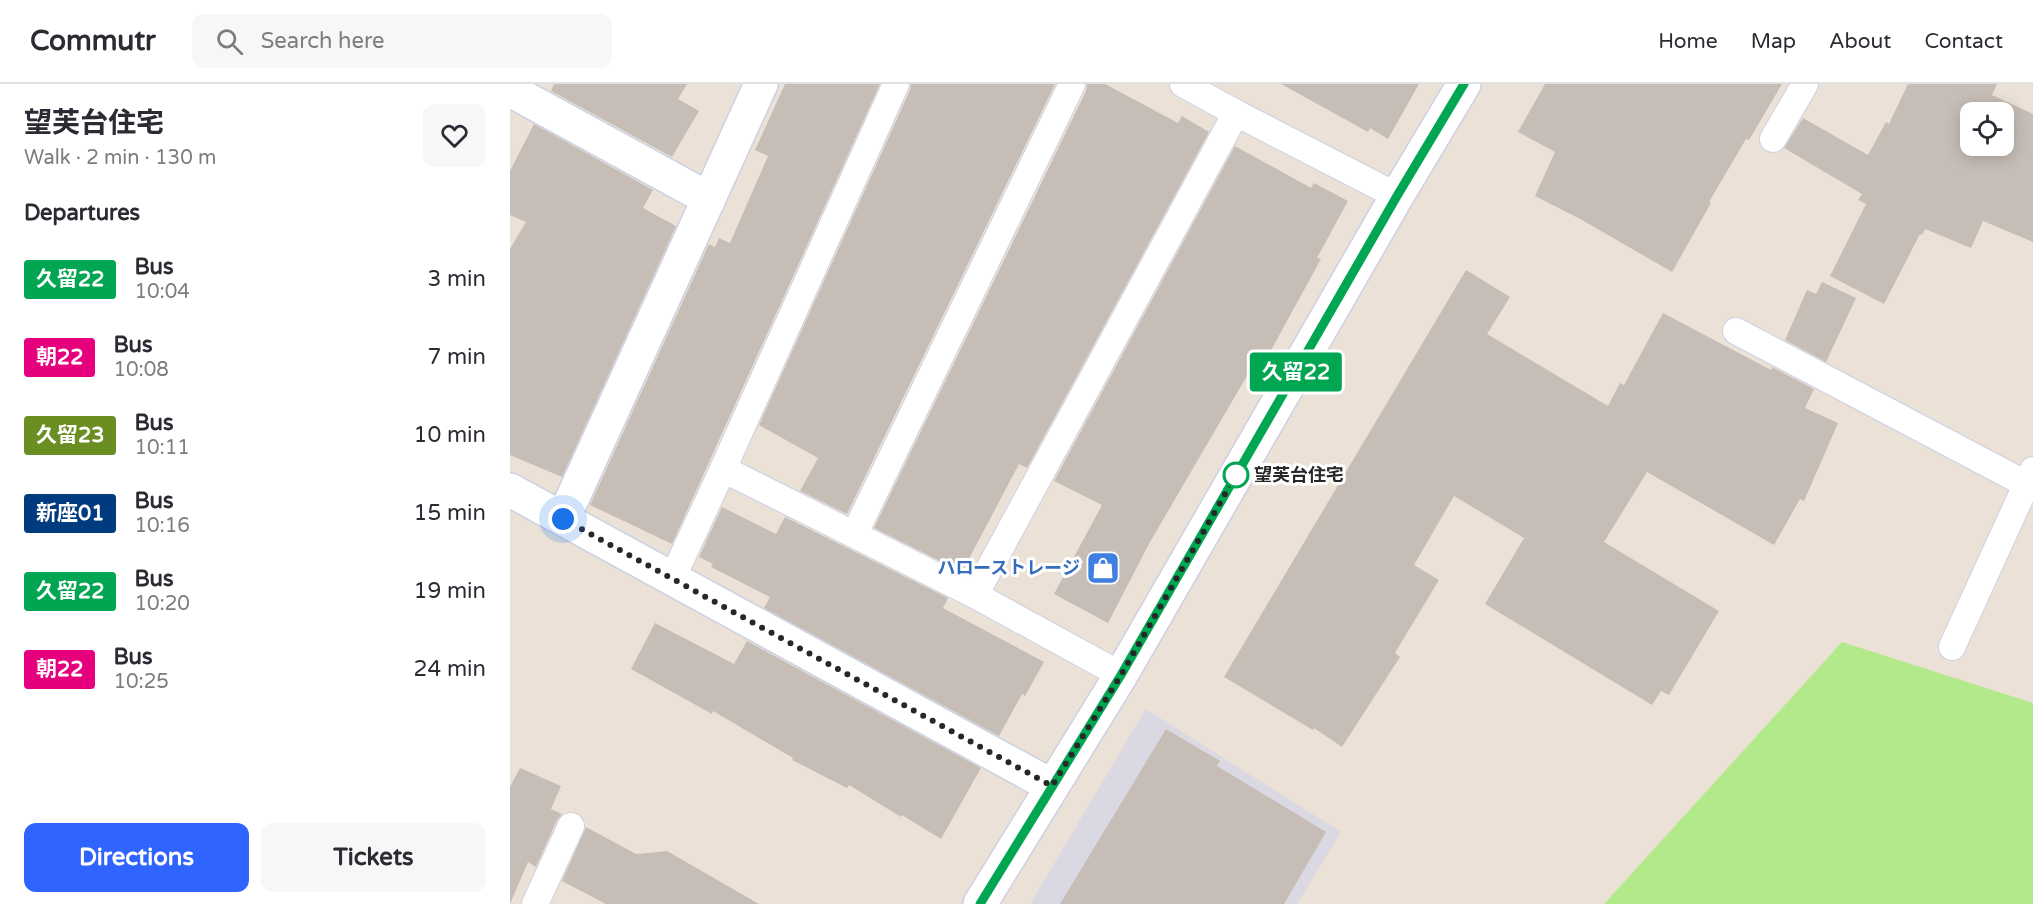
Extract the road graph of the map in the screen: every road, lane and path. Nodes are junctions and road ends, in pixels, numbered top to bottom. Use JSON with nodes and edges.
{"nodes":[{"id":1,"x":760,"y":84,"type":"edge"},
{"id":2,"x":896,"y":84,"type":"edge"},
{"id":3,"x":1072,"y":84,"type":"edge"},
{"id":4,"x":1184,"y":84,"type":"edge"},
{"id":5,"x":1464,"y":84,"type":"edge"},
{"id":6,"x":1805,"y":84,"type":"edge"},
{"id":7,"x":510,"y":90,"type":"edge"},
{"id":8,"x":1236,"y":113,"type":"junction"},
{"id":9,"x":1773,"y":139,"type":"dead end"},
{"id":10,"x":1397,"y":196,"type":"junction"},
{"id":11,"x":709,"y":199,"type":"junction"},
{"id":12,"x":1736,"y":331,"type":"dead end"},
{"id":13,"x":723,"y":469,"type":"junction"},
{"id":14,"x":2030,"y":476,"type":"edge"},
{"id":15,"x":510,"y":490,"type":"edge"},
{"id":16,"x":563,"y":519,"type":"junction"},
{"id":17,"x":855,"y":533,"type":"junction"},
{"id":18,"x":672,"y":579,"type":"junction"},
{"id":19,"x":975,"y":595,"type":"junction"},
{"id":20,"x":1952,"y":647,"type":"dead end"},
{"id":21,"x":1121,"y":675,"type":"junction"},
{"id":22,"x":1052,"y":786,"type":"junction"},
{"id":23,"x":571,"y":826,"type":"dead end"},
{"id":24,"x":544,"y":901,"type":"edge"},
{"id":25,"x":980,"y":904,"type":"edge"}],
"edges":[{"from":1,"to":11,"type":"street"},
{"from":2,"to":13,"type":"lane"},
{"from":3,"to":17,"type":"lane"},
{"from":4,"to":8,"type":"lane"},
{"from":5,"to":10,"type":"street"},
{"from":6,"to":9,"type":"lane"},
{"from":7,"to":11,"type":"street"},
{"from":8,"to":10,"type":"lane"},
{"from":8,"to":19,"type":"lane"},
{"from":10,"to":21,"type":"street"},
{"from":11,"to":16,"type":"street"},
{"from":12,"to":14,"type":"lane"},
{"from":13,"to":17,"type":"lane"},
{"from":13,"to":18,"type":"lane"},
{"from":14,"to":20,"type":"lane"},
{"from":15,"to":16,"type":"street"},
{"from":16,"to":18,"type":"street"},
{"from":17,"to":19,"type":"lane"},
{"from":18,"to":22,"type":"street"},
{"from":19,"to":21,"type":"lane"},
{"from":21,"to":22,"type":"street"},
{"from":22,"to":25,"type":"street"},
{"from":23,"to":24,"type":"lane"}]}
